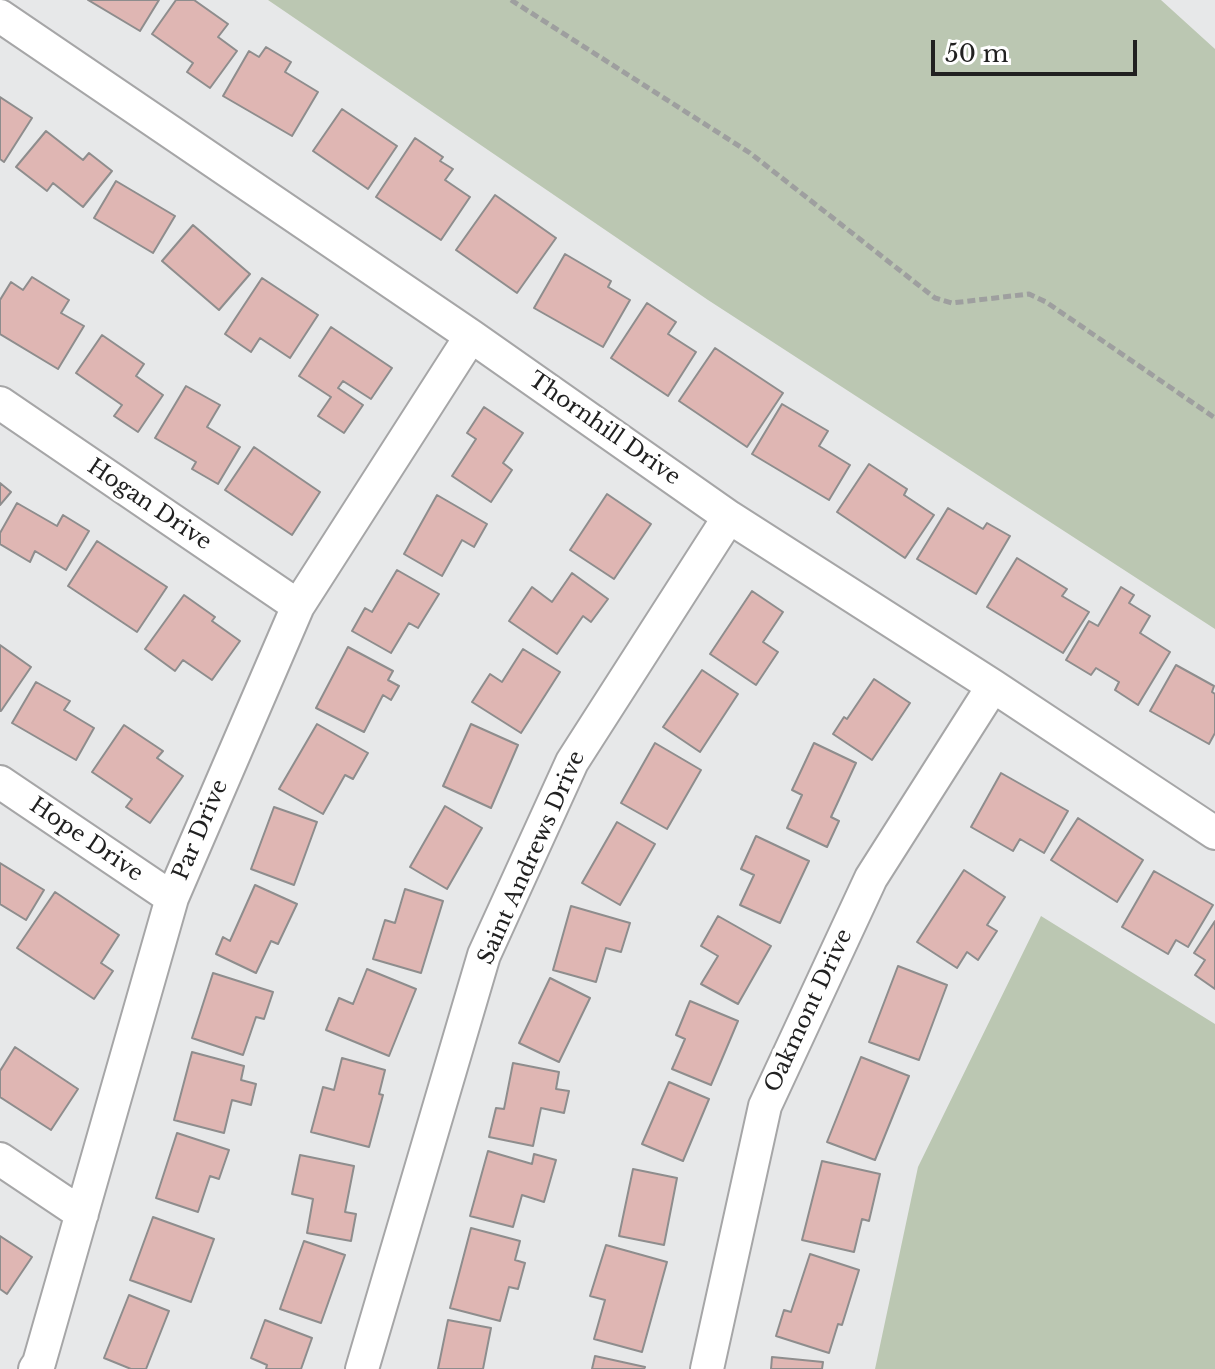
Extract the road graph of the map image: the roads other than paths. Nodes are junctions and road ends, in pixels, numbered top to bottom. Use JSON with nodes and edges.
{"nodes":[{"id":1,"x":0,"y":16,"type":"edge"},
{"id":2,"x":471,"y":336,"type":"junction"},
{"id":3,"x":0,"y":403,"type":"edge"},
{"id":4,"x":729,"y":517,"type":"junction"},
{"id":5,"x":298,"y":606,"type":"junction"},
{"id":6,"x":993,"y":686,"type":"junction"},
{"id":7,"x":0,"y":782,"type":"edge"},
{"id":8,"x":1215,"y":833,"type":"edge"},
{"id":9,"x":172,"y":898,"type":"junction"},
{"id":10,"x":0,"y":1159,"type":"edge"},
{"id":11,"x":82,"y":1214,"type":"junction"},
{"id":12,"x":35,"y":1369,"type":"edge"},
{"id":13,"x":362,"y":1369,"type":"edge"},
{"id":14,"x":707,"y":1369,"type":"edge"}],
"edges":[{"from":1,"to":2,"type":"street","name":"Thornhill Drive"},
{"from":2,"to":4,"type":"street","name":"Thornhill Drive"},
{"from":2,"to":5,"type":"street","name":"Par Drive"},
{"from":3,"to":5,"type":"street","name":"Hogan Drive"},
{"from":4,"to":6,"type":"street","name":"Thornhill Drive"},
{"from":4,"to":13,"type":"street","name":"Saint Andrews Drive"},
{"from":5,"to":9,"type":"street","name":"Par Drive"},
{"from":6,"to":8,"type":"street","name":"Thornhill Drive"},
{"from":6,"to":14,"type":"street","name":"Oakmont Drive"},
{"from":7,"to":9,"type":"street","name":"Hope Drive"},
{"from":9,"to":11,"type":"street","name":"Par Drive"},
{"from":10,"to":11,"type":"street"},
{"from":11,"to":12,"type":"street","name":"Par Drive"}]}
